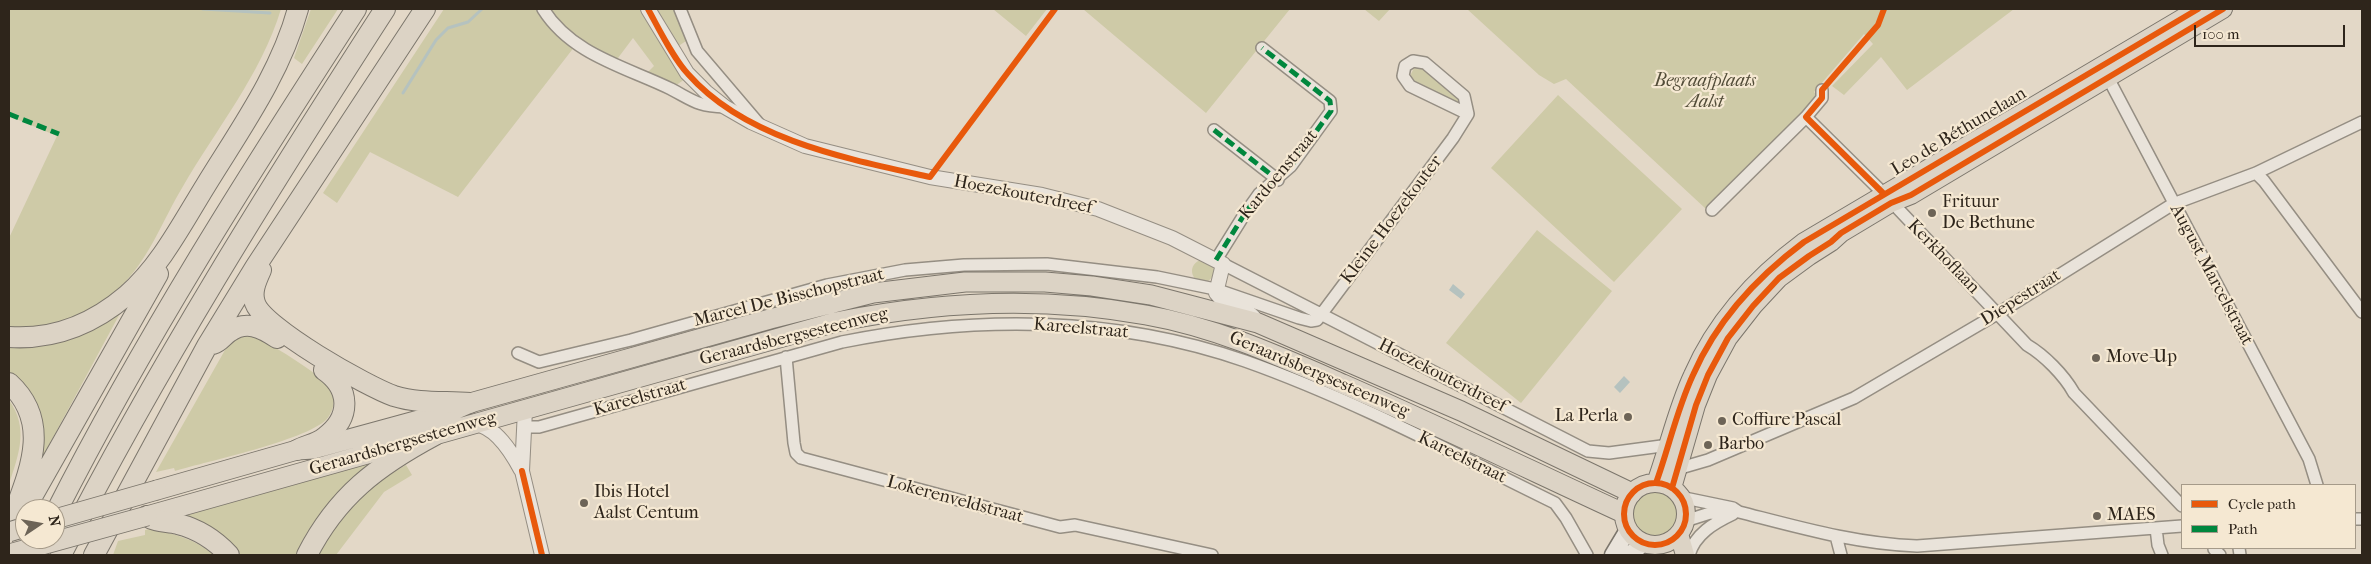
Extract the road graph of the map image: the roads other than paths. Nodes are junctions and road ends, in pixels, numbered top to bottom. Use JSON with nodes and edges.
{"nodes":[{"id":1,"x":298,"y":9,"type":"edge"},
{"id":2,"x":356,"y":9,"type":"edge"},
{"id":3,"x":385,"y":9,"type":"edge"},
{"id":4,"x":425,"y":9,"type":"edge"},
{"id":5,"x":543,"y":9,"type":"edge"},
{"id":6,"x":648,"y":9,"type":"edge"},
{"id":7,"x":680,"y":9,"type":"edge"},
{"id":8,"x":2198,"y":9,"type":"edge"},
{"id":9,"x":2223,"y":9,"type":"edge"},
{"id":10,"x":1262,"y":48,"type":"dead end"},
{"id":11,"x":2105,"y":72,"type":"junction"},
{"id":12,"x":1822,"y":90,"type":"dead end"},
{"id":13,"x":725,"y":107,"type":"junction"},
{"id":14,"x":1468,"y":114,"type":"junction"},
{"id":15,"x":1806,"y":118,"type":"junction"},
{"id":16,"x":2362,"y":122,"type":"edge"},
{"id":17,"x":761,"y":126,"type":"junction"},
{"id":18,"x":1214,"y":130,"type":"dead end"},
{"id":19,"x":2256,"y":173,"type":"junction"},
{"id":20,"x":1278,"y":180,"type":"junction"},
{"id":21,"x":1888,"y":199,"type":"junction"},
{"id":22,"x":2173,"y":204,"type":"junction"},
{"id":23,"x":1712,"y":210,"type":"dead end"},
{"id":24,"x":170,"y":243,"type":"junction"},
{"id":25,"x":263,"y":257,"type":"junction"},
{"id":26,"x":1220,"y":262,"type":"junction"},
{"id":27,"x":1186,"y":282,"type":"joint"},
{"id":28,"x":1215,"y":289,"type":"junction"},
{"id":29,"x":2362,"y":312,"type":"edge"},
{"id":30,"x":1998,"y":314,"type":"junction"},
{"id":31,"x":1315,"y":318,"type":"junction"},
{"id":32,"x":1258,"y":323,"type":"junction"},
{"id":33,"x":9,"y":337,"type":"edge"},
{"id":34,"x":207,"y":346,"type":"junction"},
{"id":35,"x":518,"y":354,"type":"dead end"},
{"id":36,"x":786,"y":357,"type":"junction"},
{"id":37,"x":9,"y":383,"type":"edge"},
{"id":38,"x":470,"y":403,"type":"junction"},
{"id":39,"x":525,"y":418,"type":"junction"},
{"id":40,"x":474,"y":424,"type":"junction"},
{"id":41,"x":435,"y":435,"type":"junction"},
{"id":42,"x":1669,"y":445,"type":"junction"},
{"id":43,"x":297,"y":450,"type":"junction"},
{"id":44,"x":1677,"y":469,"type":"junction"},
{"id":45,"x":522,"y":471,"type":"junction"},
{"id":46,"x":2317,"y":484,"type":"edge"},
{"id":47,"x":1669,"y":490,"type":"junction"},
{"id":48,"x":1632,"y":493,"type":"junction"},
{"id":49,"x":31,"y":499,"type":"edge"},
{"id":50,"x":63,"y":499,"type":"edge"},
{"id":51,"x":2181,"y":505,"type":"edge"},
{"id":52,"x":1736,"y":513,"type":"junction"},
{"id":53,"x":65,"y":516,"type":"edge"},
{"id":54,"x":148,"y":516,"type":"junction"},
{"id":55,"x":116,"y":518,"type":"junction"},
{"id":56,"x":1626,"y":521,"type":"junction"},
{"id":57,"x":2181,"y":526,"type":"edge"},
{"id":58,"x":9,"y":527,"type":"edge"},
{"id":59,"x":1682,"y":527,"type":"junction"},
{"id":60,"x":15,"y":528,"type":"edge"},
{"id":61,"x":2156,"y":528,"type":"junction"},
{"id":62,"x":1836,"y":536,"type":"junction"},
{"id":63,"x":9,"y":540,"type":"edge"},
{"id":64,"x":1636,"y":549,"type":"edge"},
{"id":65,"x":1667,"y":550,"type":"edge"},
{"id":66,"x":9,"y":554,"type":"edge"},
{"id":67,"x":61,"y":555,"type":"edge"},
{"id":68,"x":94,"y":555,"type":"edge"},
{"id":69,"x":104,"y":555,"type":"edge"},
{"id":70,"x":229,"y":555,"type":"edge"},
{"id":71,"x":307,"y":555,"type":"edge"},
{"id":72,"x":542,"y":555,"type":"edge"},
{"id":73,"x":1212,"y":555,"type":"edge"},
{"id":74,"x":1587,"y":555,"type":"edge"},
{"id":75,"x":1613,"y":555,"type":"edge"},
{"id":76,"x":1687,"y":555,"type":"edge"},
{"id":77,"x":1841,"y":555,"type":"edge"},
{"id":78,"x":2162,"y":555,"type":"edge"}],
"edges":[{"from":1,"to":24,"type":"highway"},
{"from":2,"to":50,"type":"highway"},
{"from":3,"to":67,"type":"highway"},
{"from":4,"to":25,"type":"highway"},
{"from":5,"to":13,"type":"street","name":"Hoezekouterdreef"},
{"from":6,"to":13,"type":"street","name":"Hoezekouterdreef"},
{"from":7,"to":17,"type":"street","name":"Hoezekouterdreef"},
{"from":8,"to":11,"type":"main road","name":"Leo de Béthunelaan"},
{"from":9,"to":11,"type":"main road","name":"Leo de Béthunelaan"},
{"from":10,"to":20,"type":"street","name":"Kardoenstraat"},
{"from":11,"to":21,"type":"main road","name":"Leo de Béthunelaan"},
{"from":11,"to":22,"type":"street","name":"August Marcelstraat"},
{"from":12,"to":15,"type":"street"},
{"from":13,"to":17,"type":"street","name":"Hoezekouterdreef"},
{"from":14,"to":14,"type":"street"},
{"from":14,"to":31,"type":"street","name":"Kleine Hoezekouter"},
{"from":15,"to":21,"type":"street","name":"Kerkhoflaan"},
{"from":15,"to":23,"type":"street"},
{"from":16,"to":19,"type":"street","name":"Diepestraat"},
{"from":17,"to":26,"type":"street","name":"Hoezekouterdreef"},
{"from":18,"to":20,"type":"street"},
{"from":19,"to":22,"type":"street","name":"Diepestraat"},
{"from":19,"to":29,"type":"street"},
{"from":20,"to":26,"type":"street","name":"Kardoenstraat"},
{"from":21,"to":30,"type":"street","name":"Kerkhoflaan"},
{"from":21,"to":42,"type":"main road","name":"Leo de Béthunelaan"},
{"from":21,"to":44,"type":"main road","name":"Leo de Béthunelaan"},
{"from":22,"to":30,"type":"street","name":"Diepestraat"},
{"from":22,"to":46,"type":"street","name":"August Marcelstraat"},
{"from":24,"to":33,"type":"highway"},
{"from":24,"to":49,"type":"highway"},
{"from":25,"to":34,"type":"highway"},
{"from":25,"to":38,"type":"highway"},
{"from":26,"to":28,"type":"street"},
{"from":26,"to":31,"type":"street","name":"Hoezekouterdreef"},
{"from":27,"to":28,"type":"street","name":"Hoezekouterdreef"},
{"from":27,"to":35,"type":"street","name":"Marcel De Bisschopstraat"},
{"from":28,"to":31,"type":"street","name":"Hoezekouterdreef"},
{"from":28,"to":32,"type":"street"},
{"from":30,"to":44,"type":"street","name":"Diepestraat"},
{"from":30,"to":51,"type":"street","name":"Kerkhoflaan"},
{"from":31,"to":42,"type":"street","name":"Hoezekouterdreef"},
{"from":32,"to":38,"type":"highway","name":"Geraardsbergsesteenweg"},
{"from":32,"to":48,"type":"highway","name":"Geraardsbergsesteenweg"},
{"from":34,"to":43,"type":"highway"},
{"from":34,"to":55,"type":"highway"},
{"from":36,"to":39,"type":"street","name":"Kareelstraat"},
{"from":36,"to":73,"type":"street","name":"Lokerenveldstraat"},
{"from":36,"to":74,"type":"street","name":"Kareelstraat"},
{"from":37,"to":58,"type":"highway"},
{"from":38,"to":43,"type":"highway","name":"Geraardsbergsesteenweg"},
{"from":39,"to":40,"type":"highway","name":"Geraardsbergsesteenweg"},
{"from":39,"to":45,"type":"street"},
{"from":39,"to":56,"type":"highway","name":"Geraardsbergsesteenweg"},
{"from":40,"to":41,"type":"highway","name":"Geraardsbergsesteenweg"},
{"from":40,"to":45,"type":"street"},
{"from":41,"to":54,"type":"highway","name":"Geraardsbergsesteenweg"},
{"from":41,"to":71,"type":"highway"},
{"from":42,"to":47,"type":"main road","name":"Leo de Béthunelaan"},
{"from":43,"to":53,"type":"highway","name":"Geraardsbergsesteenweg","bridge":true},
{"from":44,"to":47,"type":"main road","name":"Leo de Béthunelaan"},
{"from":45,"to":72,"type":"street"},
{"from":47,"to":48,"type":"main road"},
{"from":47,"to":52,"type":"street"},
{"from":47,"to":59,"type":"main road"},
{"from":48,"to":56,"type":"main road"},
{"from":52,"to":59,"type":"street"},
{"from":52,"to":62,"type":"street"},
{"from":52,"to":76,"type":"street"},
{"from":54,"to":66,"type":"highway","name":"Geraardsbergsesteenweg","bridge":true},
{"from":54,"to":70,"type":"highway"},
{"from":55,"to":68,"type":"highway"},
{"from":55,"to":69,"type":"highway"},
{"from":56,"to":64,"type":"main road"},
{"from":56,"to":75,"type":"main road"},
{"from":57,"to":61,"type":"street"},
{"from":59,"to":65,"type":"main road"},
{"from":59,"to":76,"type":"main road"},
{"from":60,"to":63,"type":"highway"},
{"from":61,"to":62,"type":"street"},
{"from":61,"to":78,"type":"street"},
{"from":62,"to":77,"type":"street"},
{"from":64,"to":65,"type":"main road"}]}
